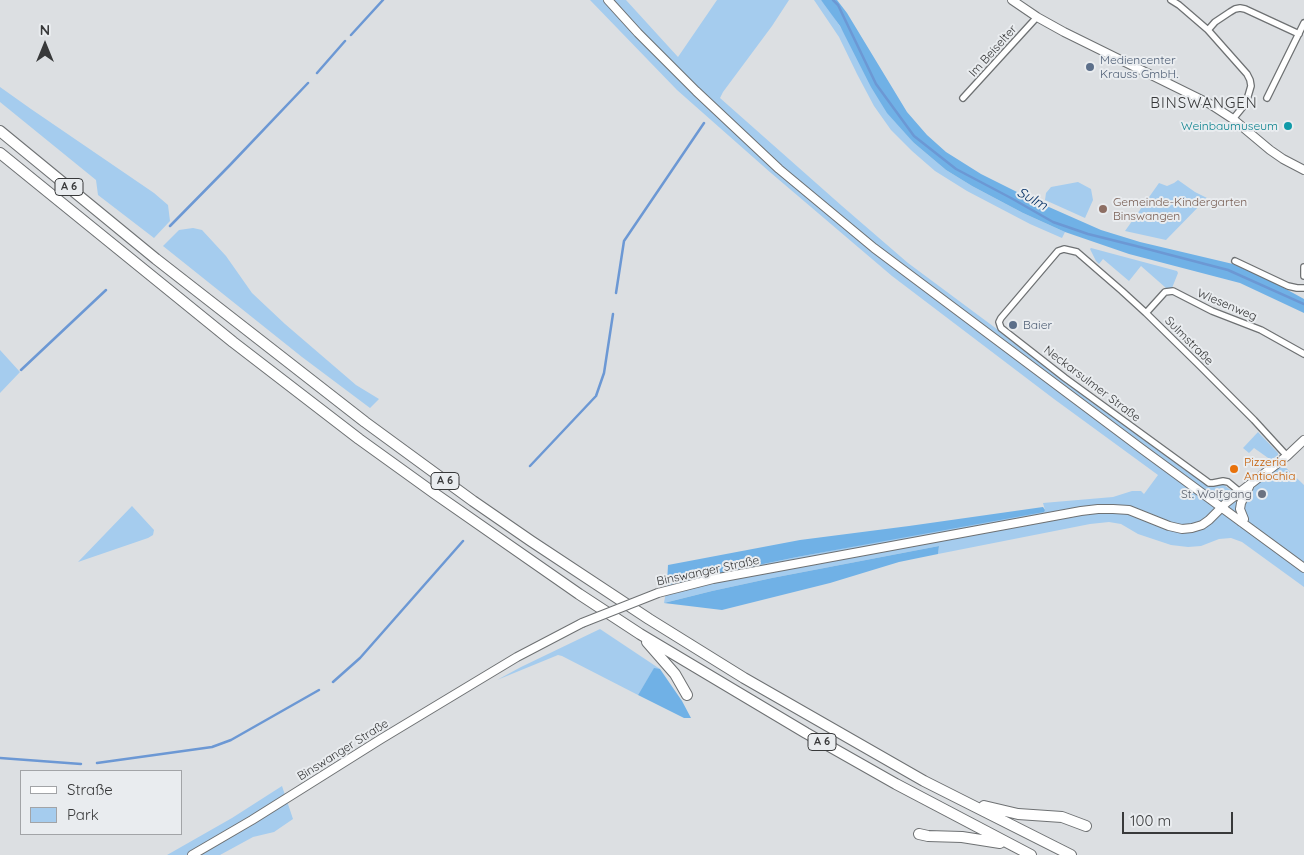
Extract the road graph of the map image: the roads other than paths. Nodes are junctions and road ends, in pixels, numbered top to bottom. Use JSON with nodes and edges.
{"nodes":[{"id":1,"x":608,"y":0,"type":"edge"},
{"id":2,"x":1012,"y":0,"type":"edge"},
{"id":3,"x":1171,"y":0,"type":"edge"},
{"id":4,"x":1037,"y":17,"type":"junction"},
{"id":5,"x":1304,"y":23,"type":"edge"},
{"id":6,"x":1208,"y":30,"type":"junction"},
{"id":7,"x":1299,"y":34,"type":"junction"},
{"id":8,"x":963,"y":98,"type":"dead end"},
{"id":9,"x":1267,"y":98,"type":"dead end"},
{"id":10,"x":1233,"y":119,"type":"junction"},
{"id":11,"x":0,"y":131,"type":"edge"},
{"id":12,"x":0,"y":153,"type":"edge"},
{"id":13,"x":1304,"y":170,"type":"edge"},
{"id":14,"x":1070,"y":250,"type":"joint"},
{"id":15,"x":1235,"y":261,"type":"dead end"},
{"id":16,"x":1304,"y":267,"type":"edge"},
{"id":17,"x":1304,"y":276,"type":"edge"},
{"id":18,"x":1304,"y":288,"type":"edge"},
{"id":19,"x":1146,"y":312,"type":"junction"},
{"id":20,"x":1304,"y":354,"type":"edge"},
{"id":21,"x":1304,"y":440,"type":"edge"},
{"id":22,"x":1287,"y":456,"type":"junction"},
{"id":23,"x":1250,"y":485,"type":"junction"},
{"id":24,"x":1240,"y":492,"type":"junction"},
{"id":25,"x":1221,"y":507,"type":"junction"},
{"id":26,"x":1241,"y":522,"type":"junction"},
{"id":27,"x":1304,"y":568,"type":"edge"},
{"id":28,"x":640,"y":634,"type":"junction"},
{"id":29,"x":688,"y":695,"type":"dead end"},
{"id":30,"x":966,"y":802,"type":"junction"},
{"id":31,"x":1086,"y":826,"type":"dead end"},
{"id":32,"x":919,"y":834,"type":"dead end"},
{"id":33,"x":1009,"y":844,"type":"junction"},
{"id":34,"x":192,"y":855,"type":"edge"},
{"id":35,"x":1031,"y":855,"type":"edge"},
{"id":36,"x":1072,"y":855,"type":"edge"}],
"edges":[{"from":1,"to":25,"type":"main road"},
{"from":2,"to":4,"type":"main road"},
{"from":3,"to":6,"type":"street"},
{"from":4,"to":8,"type":"street","name":"Im Beiselter"},
{"from":4,"to":10,"type":"main road"},
{"from":5,"to":7,"type":"street"},
{"from":6,"to":7,"type":"street"},
{"from":6,"to":10,"type":"street"},
{"from":7,"to":9,"type":"street"},
{"from":10,"to":13,"type":"main road"},
{"from":11,"to":30,"type":"highway","number":"A 6"},
{"from":12,"to":28,"type":"highway","number":"A 6"},
{"from":14,"to":19,"type":"street","name":"Sulmstraße"},
{"from":14,"to":24,"type":"street","name":"Neckarsulmer Straße"},
{"from":15,"to":18,"type":"street"},
{"from":16,"to":17,"type":"street"},
{"from":19,"to":20,"type":"street","name":"Wiesenweg"},
{"from":19,"to":22,"type":"street","name":"Sulmstraße"},
{"from":21,"to":22,"type":"main road","name":"Binswanger Straße"},
{"from":22,"to":23,"type":"main road","name":"Binswanger Straße"},
{"from":23,"to":24,"type":"main road","name":"Binswanger Straße"},
{"from":23,"to":26,"type":"main road"},
{"from":24,"to":25,"type":"main road","name":"Binswanger Straße"},
{"from":25,"to":26,"type":"main road"},
{"from":25,"to":34,"type":"main road","name":"Binswanger Straße","bridge":true},
{"from":26,"to":27,"type":"main road"},
{"from":28,"to":29,"type":"highway"},
{"from":28,"to":33,"type":"highway","number":"A 6"},
{"from":30,"to":31,"type":"highway"},
{"from":30,"to":36,"type":"highway","number":"A 6"},
{"from":32,"to":33,"type":"highway"},
{"from":33,"to":35,"type":"highway","number":"A 6"}]}
